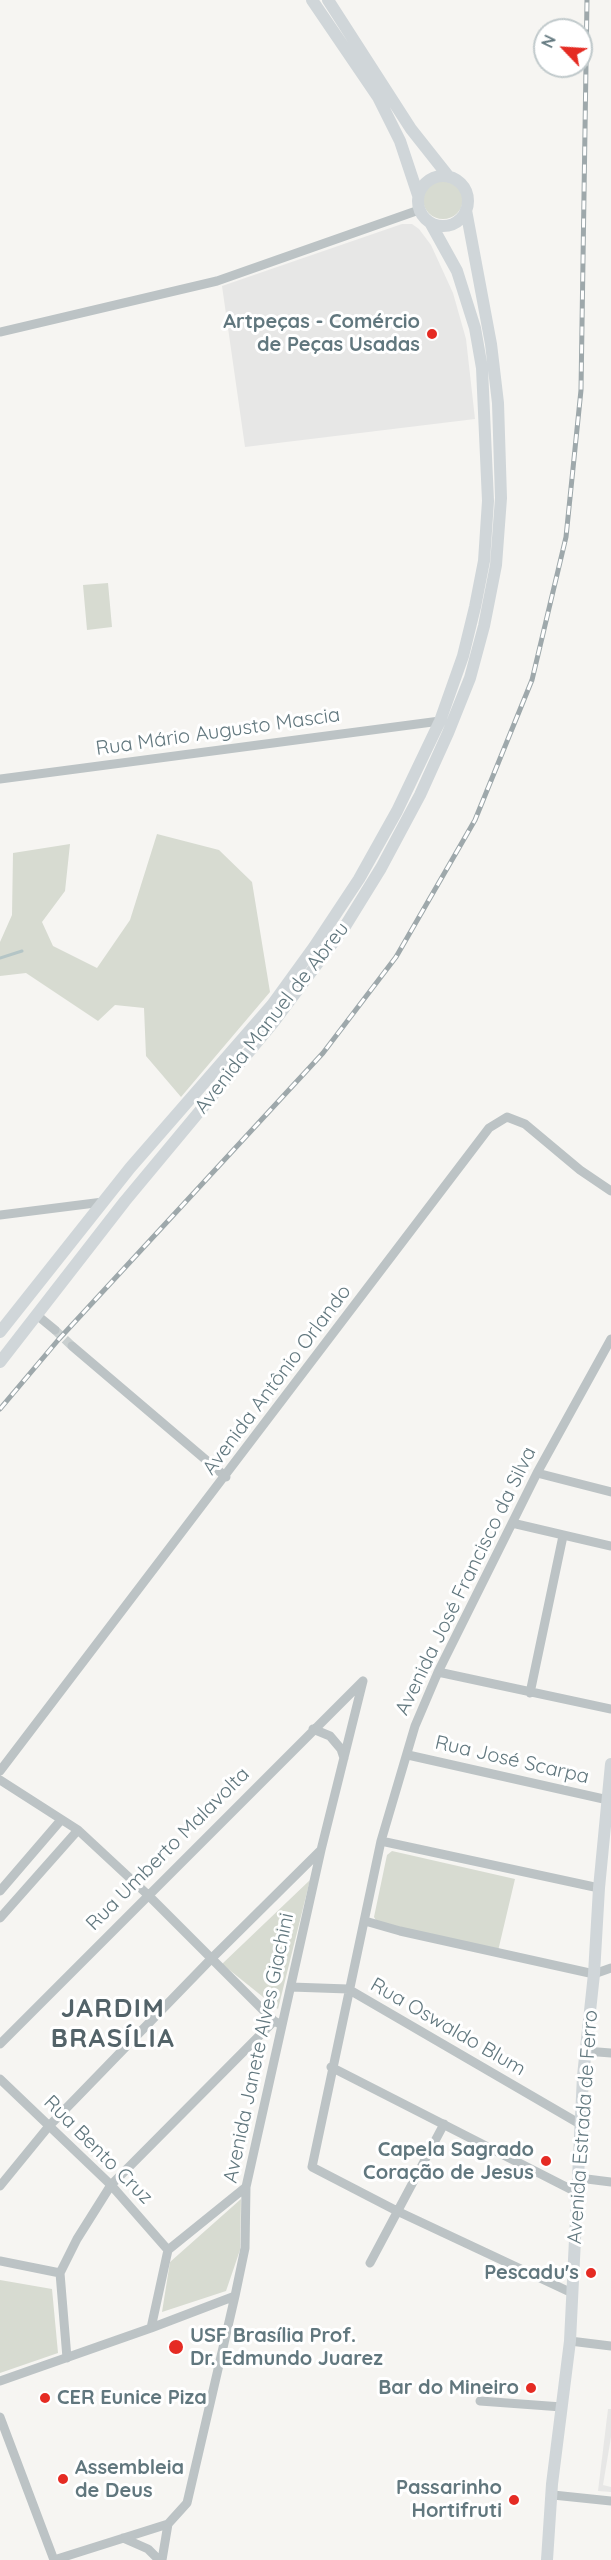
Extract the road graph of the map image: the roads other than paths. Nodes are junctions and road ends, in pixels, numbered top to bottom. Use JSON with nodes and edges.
{"nodes":[{"id":1,"x":312,"y":0,"type":"edge"},
{"id":2,"x":328,"y":0,"type":"edge"},
{"id":3,"x":449,"y":177,"type":"junction"},
{"id":4,"x":418,"y":195,"type":"junction"},
{"id":5,"x":419,"y":210,"type":"junction"},
{"id":6,"x":466,"y":210,"type":"junction"},
{"id":7,"x":431,"y":224,"type":"junction"},
{"id":8,"x":0,"y":332,"type":"edge"},
{"id":9,"x":440,"y":720,"type":"junction"},
{"id":10,"x":0,"y":779,"type":"edge"},
{"id":11,"x":611,"y":1191,"type":"edge"},
{"id":12,"x":103,"y":1202,"type":"junction"},
{"id":13,"x":0,"y":1215,"type":"edge"},
{"id":14,"x":38,"y":1316,"type":"junction"},
{"id":15,"x":55,"y":1330,"type":"tunnel mouth"},
{"id":16,"x":0,"y":1332,"type":"edge"},
{"id":17,"x":611,"y":1339,"type":"edge"},
{"id":18,"x":72,"y":1346,"type":"tunnel mouth"},
{"id":19,"x":0,"y":1362,"type":"edge"},
{"id":20,"x":537,"y":1473,"type":"junction"},
{"id":21,"x":226,"y":1477,"type":"junction"},
{"id":22,"x":611,"y":1492,"type":"edge"},
{"id":23,"x":512,"y":1523,"type":"junction"},
{"id":24,"x":563,"y":1536,"type":"junction"},
{"id":25,"x":611,"y":1546,"type":"edge"},
{"id":26,"x":438,"y":1672,"type":"junction"},
{"id":27,"x":363,"y":1681,"type":"joint"},
{"id":28,"x":530,"y":1693,"type":"junction"},
{"id":29,"x":611,"y":1709,"type":"edge"},
{"id":30,"x":314,"y":1729,"type":"junction"},
{"id":31,"x":408,"y":1755,"type":"junction"},
{"id":32,"x":344,"y":1758,"type":"junction"},
{"id":33,"x":611,"y":1764,"type":"edge"},
{"id":34,"x":0,"y":1771,"type":"edge"},
{"id":35,"x":0,"y":1780,"type":"edge"},
{"id":36,"x":608,"y":1800,"type":"junction"},
{"id":37,"x":62,"y":1820,"type":"junction"},
{"id":38,"x":78,"y":1830,"type":"junction"},
{"id":39,"x":381,"y":1841,"type":"junction"},
{"id":40,"x":321,"y":1850,"type":"junction"},
{"id":41,"x":599,"y":1888,"type":"junction"},
{"id":42,"x":0,"y":1891,"type":"edge"},
{"id":43,"x":148,"y":1895,"type":"junction"},
{"id":44,"x":0,"y":1918,"type":"edge"},
{"id":45,"x":365,"y":1920,"type":"junction"},
{"id":46,"x":211,"y":1959,"type":"junction"},
{"id":47,"x":611,"y":1968,"type":"edge"},
{"id":48,"x":594,"y":1974,"type":"junction"},
{"id":49,"x":291,"y":1987,"type":"junction"},
{"id":50,"x":348,"y":1989,"type":"junction"},
{"id":51,"x":278,"y":2023,"type":"junction"},
{"id":52,"x":0,"y":2044,"type":"edge"},
{"id":53,"x":585,"y":2051,"type":"junction"},
{"id":54,"x":611,"y":2054,"type":"edge"},
{"id":55,"x":331,"y":2067,"type":"junction"},
{"id":56,"x":0,"y":2079,"type":"edge"},
{"id":57,"x":444,"y":2124,"type":"junction"},
{"id":58,"x":580,"y":2124,"type":"junction"},
{"id":59,"x":49,"y":2126,"type":"junction"},
{"id":60,"x":579,"y":2178,"type":"junction"},
{"id":61,"x":611,"y":2182,"type":"edge"},
{"id":62,"x":111,"y":2185,"type":"junction"},
{"id":63,"x":0,"y":2186,"type":"edge"},
{"id":64,"x":246,"y":2187,"type":"junction"},
{"id":65,"x":578,"y":2193,"type":"junction"},
{"id":66,"x":397,"y":2211,"type":"junction"},
{"id":67,"x":168,"y":2250,"type":"junction"},
{"id":68,"x":0,"y":2261,"type":"edge"},
{"id":69,"x":370,"y":2263,"type":"dead end"},
{"id":70,"x":60,"y":2273,"type":"junction"},
{"id":71,"x":572,"y":2293,"type":"junction"},
{"id":72,"x":235,"y":2296,"type":"junction"},
{"id":73,"x":151,"y":2328,"type":"junction"},
{"id":74,"x":570,"y":2341,"type":"junction"},
{"id":75,"x":611,"y":2346,"type":"edge"},
{"id":76,"x":67,"y":2358,"type":"junction"},
{"id":77,"x":0,"y":2381,"type":"edge"},
{"id":78,"x":480,"y":2401,"type":"dead end"},
{"id":79,"x":562,"y":2407,"type":"junction"},
{"id":80,"x":0,"y":2417,"type":"edge"},
{"id":81,"x":553,"y":2495,"type":"junction"},
{"id":82,"x":611,"y":2501,"type":"edge"},
{"id":83,"x":168,"y":2524,"type":"junction"},
{"id":84,"x":123,"y":2538,"type":"junction"},
{"id":85,"x":54,"y":2560,"type":"edge"},
{"id":86,"x":161,"y":2560,"type":"edge"},
{"id":87,"x":547,"y":2560,"type":"edge"}],
"edges":[{"from":1,"to":4,"type":"main road"},
{"from":2,"to":3,"type":"main road"},
{"from":3,"to":4,"type":"main road"},
{"from":3,"to":6,"type":"main road"},
{"from":4,"to":5,"type":"main road"},
{"from":5,"to":7,"type":"main road"},
{"from":5,"to":8,"type":"street"},
{"from":6,"to":7,"type":"main road"},
{"from":6,"to":14,"type":"main road","name":"Avenida Manuel de Abreu"},
{"from":7,"to":9,"type":"main road","name":"Avenida Manuel de Abreu"},
{"from":9,"to":10,"type":"street","name":"Rua Mário Augusto Mascia"},
{"from":9,"to":12,"type":"main road","name":"Avenida Manuel de Abreu"},
{"from":11,"to":21,"type":"street","name":"Avenida Antônio Orlando"},
{"from":12,"to":13,"type":"street"},
{"from":12,"to":16,"type":"main road","name":"Avenida Manuel de Abreu"},
{"from":14,"to":15,"type":"street"},
{"from":14,"to":19,"type":"main road","name":"Avenida Manuel de Abreu"},
{"from":17,"to":20,"type":"street","name":"Avenida José Francisco da Silva"},
{"from":18,"to":21,"type":"street"},
{"from":20,"to":22,"type":"street"},
{"from":20,"to":23,"type":"street","name":"Avenida José Francisco da Silva"},
{"from":21,"to":34,"type":"street","name":"Avenida Antônio Orlando"},
{"from":23,"to":24,"type":"street"},
{"from":23,"to":26,"type":"street","name":"Avenida José Francisco da Silva"},
{"from":24,"to":25,"type":"street"},
{"from":24,"to":28,"type":"street"},
{"from":26,"to":28,"type":"street"},
{"from":26,"to":31,"type":"street","name":"Avenida José Francisco da Silva"},
{"from":27,"to":30,"type":"street","name":"Rua Umberto Malavolta"},
{"from":27,"to":32,"type":"street","name":"Avenida Janete Alves Giachini"},
{"from":28,"to":29,"type":"street"},
{"from":30,"to":32,"type":"street"},
{"from":30,"to":43,"type":"street","name":"Rua Umberto Malavolta"},
{"from":31,"to":36,"type":"street","name":"Rua José Scarpa"},
{"from":31,"to":39,"type":"street","name":"Avenida José Francisco da Silva"},
{"from":32,"to":40,"type":"street","name":"Avenida Janete Alves Giachini"},
{"from":33,"to":36,"type":"main road","name":"Avenida Estrada de Ferro"},
{"from":35,"to":37,"type":"street"},
{"from":36,"to":41,"type":"main road","name":"Avenida Estrada de Ferro"},
{"from":37,"to":38,"type":"street"},
{"from":37,"to":42,"type":"street"},
{"from":38,"to":43,"type":"street"},
{"from":38,"to":44,"type":"street"},
{"from":39,"to":41,"type":"street"},
{"from":39,"to":45,"type":"street","name":"Avenida José Francisco da Silva"},
{"from":40,"to":46,"type":"street"},
{"from":40,"to":49,"type":"street","name":"Avenida Janete Alves Giachini"},
{"from":41,"to":48,"type":"main road","name":"Avenida Estrada de Ferro"},
{"from":43,"to":46,"type":"street"},
{"from":43,"to":52,"type":"street","name":"Rua Umberto Malavolta"},
{"from":45,"to":48,"type":"street"},
{"from":45,"to":50,"type":"street","name":"Avenida José Francisco da Silva"},
{"from":46,"to":51,"type":"street"},
{"from":46,"to":59,"type":"street"},
{"from":47,"to":48,"type":"street"},
{"from":48,"to":53,"type":"main road","name":"Avenida Estrada de Ferro"},
{"from":49,"to":50,"type":"street","name":"Rua Oswaldo Blum"},
{"from":49,"to":51,"type":"street","name":"Avenida Janete Alves Giachini"},
{"from":50,"to":55,"type":"street","name":"Avenida José Francisco da Silva"},
{"from":50,"to":58,"type":"street","name":"Rua Oswaldo Blum"},
{"from":51,"to":62,"type":"street"},
{"from":51,"to":64,"type":"street","name":"Avenida Janete Alves Giachini"},
{"from":53,"to":54,"type":"street"},
{"from":53,"to":58,"type":"main road","name":"Avenida Estrada de Ferro"},
{"from":55,"to":57,"type":"street"},
{"from":55,"to":66,"type":"street","name":"Avenida José Francisco da Silva"},
{"from":56,"to":59,"type":"street","name":"Rua Bento Cruz"},
{"from":57,"to":65,"type":"street"},
{"from":57,"to":66,"type":"street"},
{"from":58,"to":60,"type":"main road","name":"Avenida Estrada de Ferro"},
{"from":59,"to":62,"type":"street","name":"Rua Bento Cruz"},
{"from":59,"to":63,"type":"street"},
{"from":60,"to":61,"type":"street"},
{"from":60,"to":65,"type":"main road","name":"Avenida Estrada de Ferro"},
{"from":62,"to":67,"type":"street","name":"Rua Bento Cruz"},
{"from":62,"to":70,"type":"street"},
{"from":64,"to":67,"type":"street"},
{"from":64,"to":72,"type":"street","name":"Avenida Janete Alves Giachini"},
{"from":65,"to":71,"type":"main road","name":"Avenida Estrada de Ferro"},
{"from":66,"to":69,"type":"street"},
{"from":66,"to":71,"type":"street"},
{"from":67,"to":73,"type":"street"},
{"from":68,"to":70,"type":"street"},
{"from":70,"to":76,"type":"street"},
{"from":71,"to":74,"type":"main road","name":"Avenida Estrada de Ferro"},
{"from":72,"to":73,"type":"street"},
{"from":72,"to":83,"type":"street","name":"Avenida Janete Alves Giachini"},
{"from":73,"to":76,"type":"street"},
{"from":74,"to":75,"type":"street"},
{"from":74,"to":79,"type":"main road","name":"Avenida Estrada de Ferro"},
{"from":76,"to":77,"type":"street"},
{"from":78,"to":79,"type":"street"},
{"from":79,"to":81,"type":"main road","name":"Avenida Estrada de Ferro"},
{"from":80,"to":85,"type":"street"},
{"from":81,"to":82,"type":"street"},
{"from":81,"to":87,"type":"main road","name":"Avenida Estrada de Ferro"},
{"from":83,"to":84,"type":"street"},
{"from":83,"to":86,"type":"street"},
{"from":84,"to":85,"type":"street"},
{"from":84,"to":86,"type":"street"}]}
